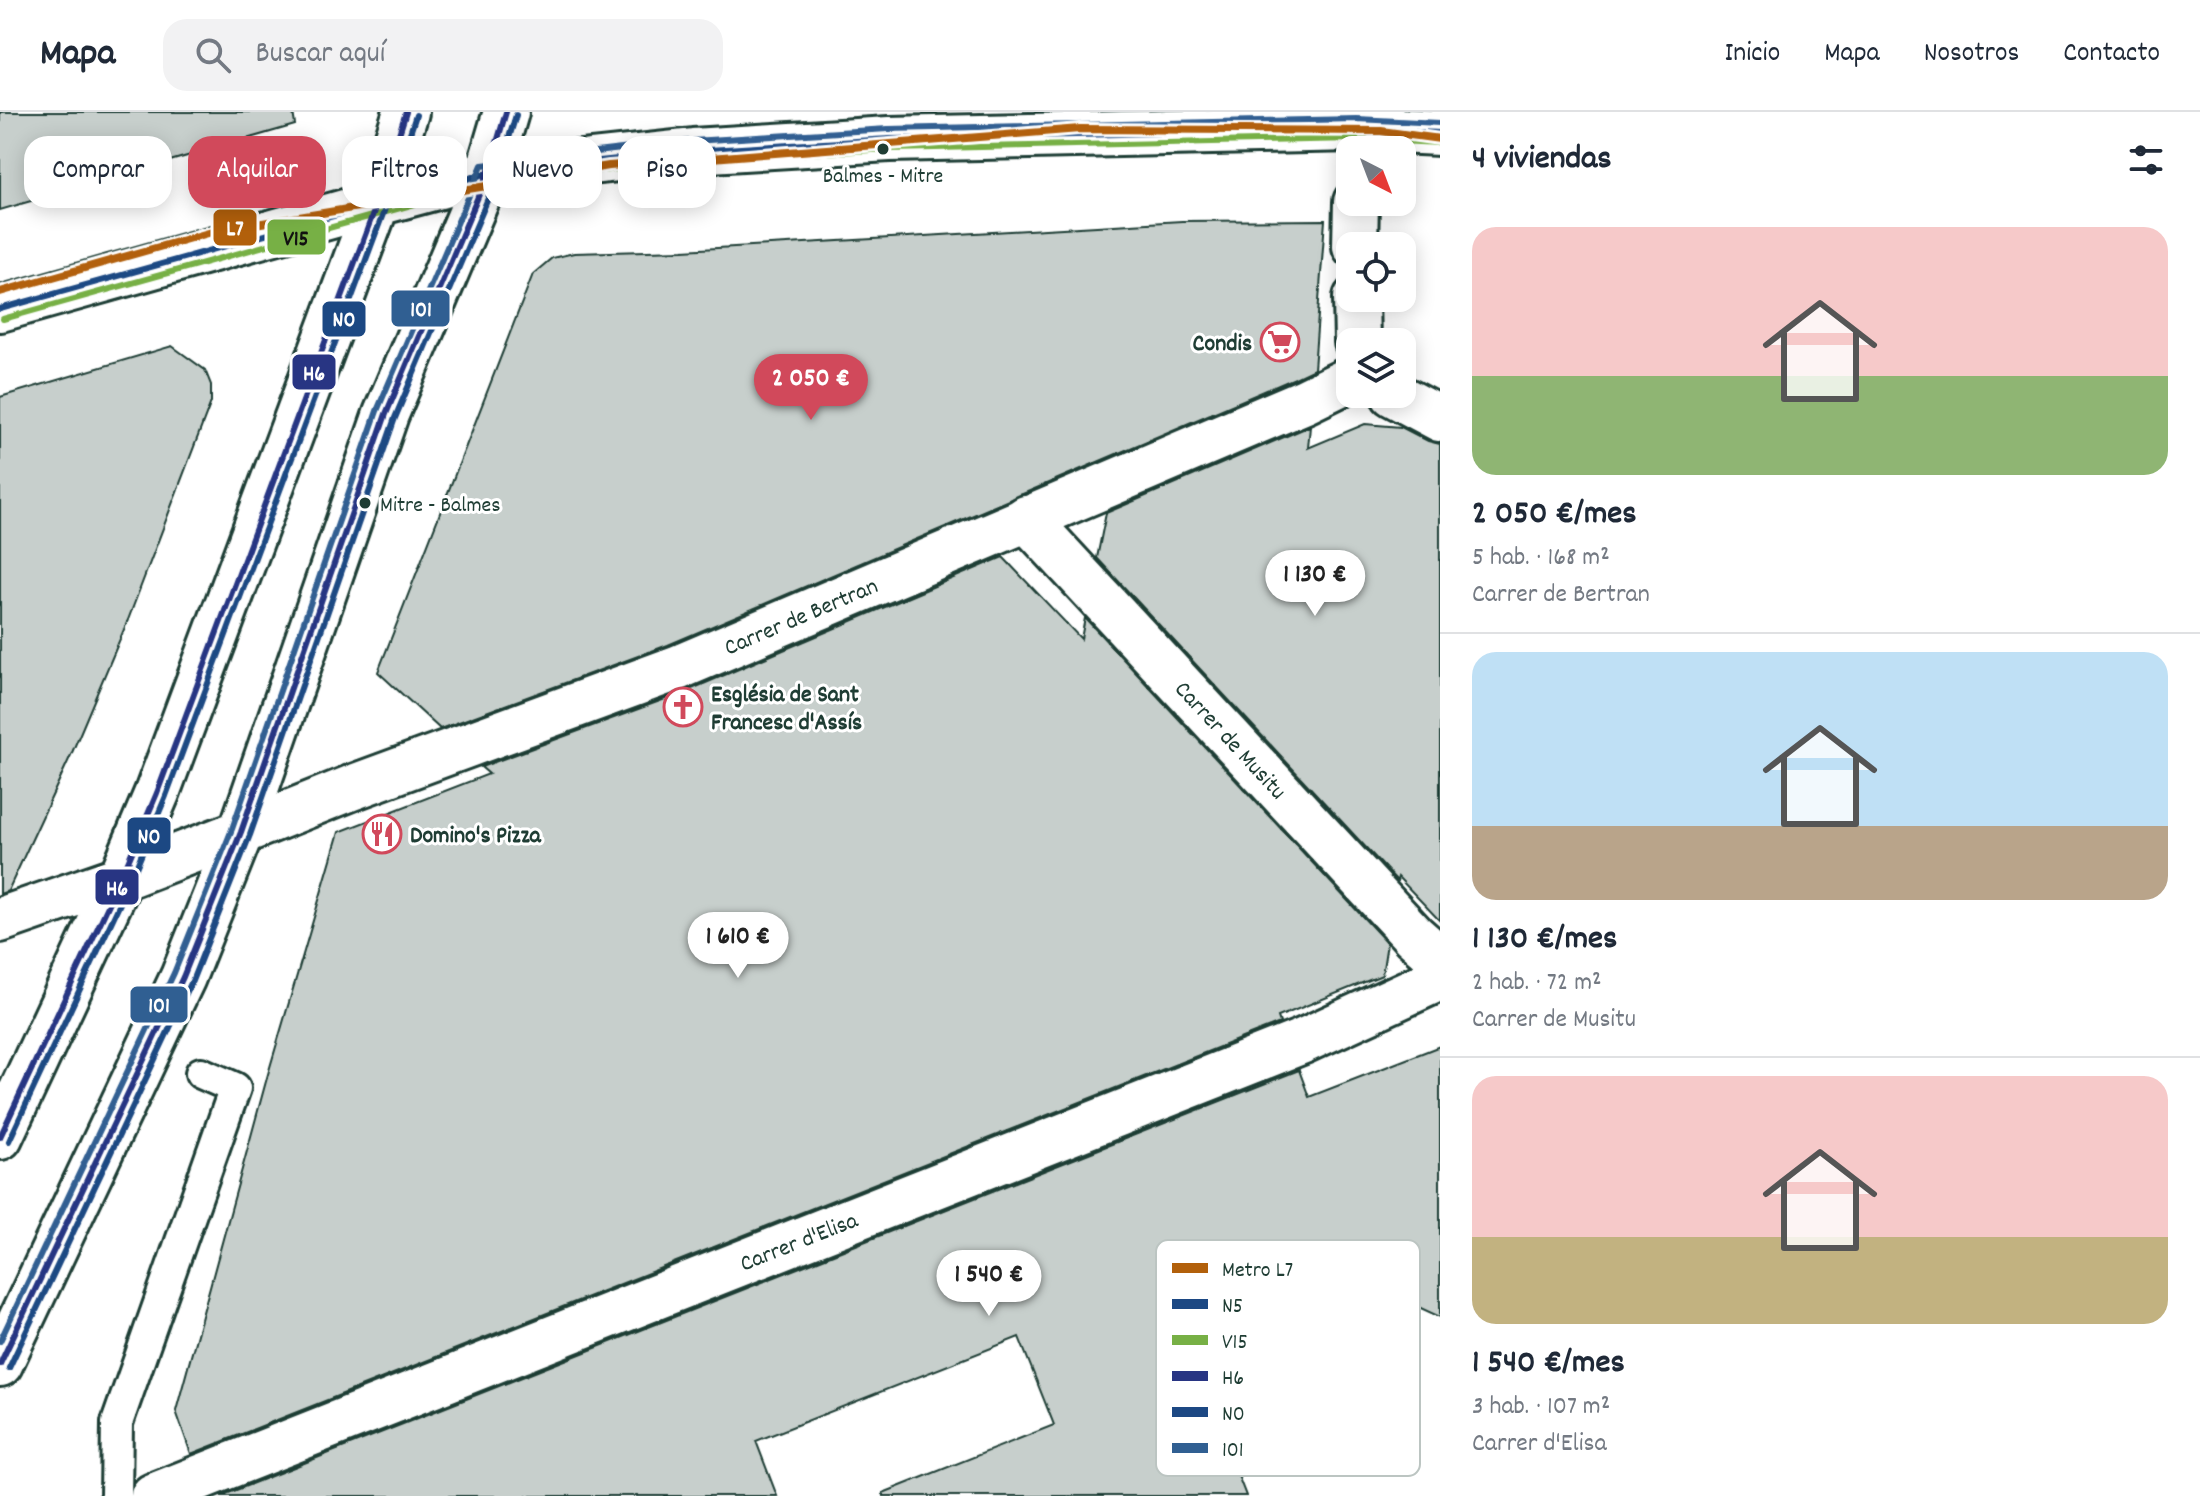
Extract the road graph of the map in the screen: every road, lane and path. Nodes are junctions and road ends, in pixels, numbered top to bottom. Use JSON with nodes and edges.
{"nodes":[{"id":1,"x":406,"y":112,"type":"edge"},
{"id":2,"x":506,"y":112,"type":"edge"},
{"id":3,"x":1440,"y":133,"type":"edge"},
{"id":4,"x":398,"y":136,"type":"edge"},
{"id":5,"x":499,"y":136,"type":"edge"},
{"id":6,"x":1398,"y":136,"type":"edge"},
{"id":7,"x":1336,"y":139,"type":"edge"},
{"id":8,"x":602,"y":161,"type":"edge"},
{"id":9,"x":483,"y":185,"type":"edge"},
{"id":10,"x":359,"y":208,"type":"edge"},
{"id":11,"x":375,"y":208,"type":"edge"},
{"id":12,"x":0,"y":309,"type":"edge"},
{"id":13,"x":1336,"y":386,"type":"edge"},
{"id":14,"x":1416,"y":406,"type":"edge"},
{"id":15,"x":1440,"y":419,"type":"edge"},
{"id":16,"x":1026,"y":518,"type":"junction"},
{"id":17,"x":241,"y":832,"type":"junction"},
{"id":18,"x":121,"y":878,"type":"junction"},
{"id":19,"x":0,"y":920,"type":"edge"},
{"id":20,"x":1440,"y":959,"type":"edge"},
{"id":21,"x":1440,"y":978,"type":"edge"},
{"id":22,"x":201,"y":1073,"type":"dead end"},
{"id":23,"x":0,"y":1137,"type":"edge"},
{"id":24,"x":0,"y":1364,"type":"edge"},
{"id":25,"x":116,"y":1496,"type":"edge"},
{"id":26,"x":153,"y":1496,"type":"edge"}],
"edges":[{"from":1,"to":4,"type":"main road"},
{"from":2,"to":5,"type":"main road"},
{"from":3,"to":6,"type":"main road"},
{"from":7,"to":8,"type":"main road"},
{"from":9,"to":17,"type":"main road"},
{"from":10,"to":12,"type":"main road"},
{"from":11,"to":18,"type":"main road"},
{"from":13,"to":16,"type":"main road","name":"Carrer de Bertran"},
{"from":14,"to":15,"type":"main road"},
{"from":16,"to":17,"type":"main road","name":"Carrer de Bertran"},
{"from":16,"to":20,"type":"main road","name":"Carrer de Musitu"},
{"from":17,"to":18,"type":"main road","name":"Carrer de Bertran"},
{"from":17,"to":24,"type":"main road"},
{"from":18,"to":19,"type":"main road","name":"Carrer de Bertran"},
{"from":18,"to":23,"type":"main road"},
{"from":21,"to":26,"type":"main road","name":"Carrer d'Elisa"},
{"from":22,"to":25,"type":"lane"}]}
